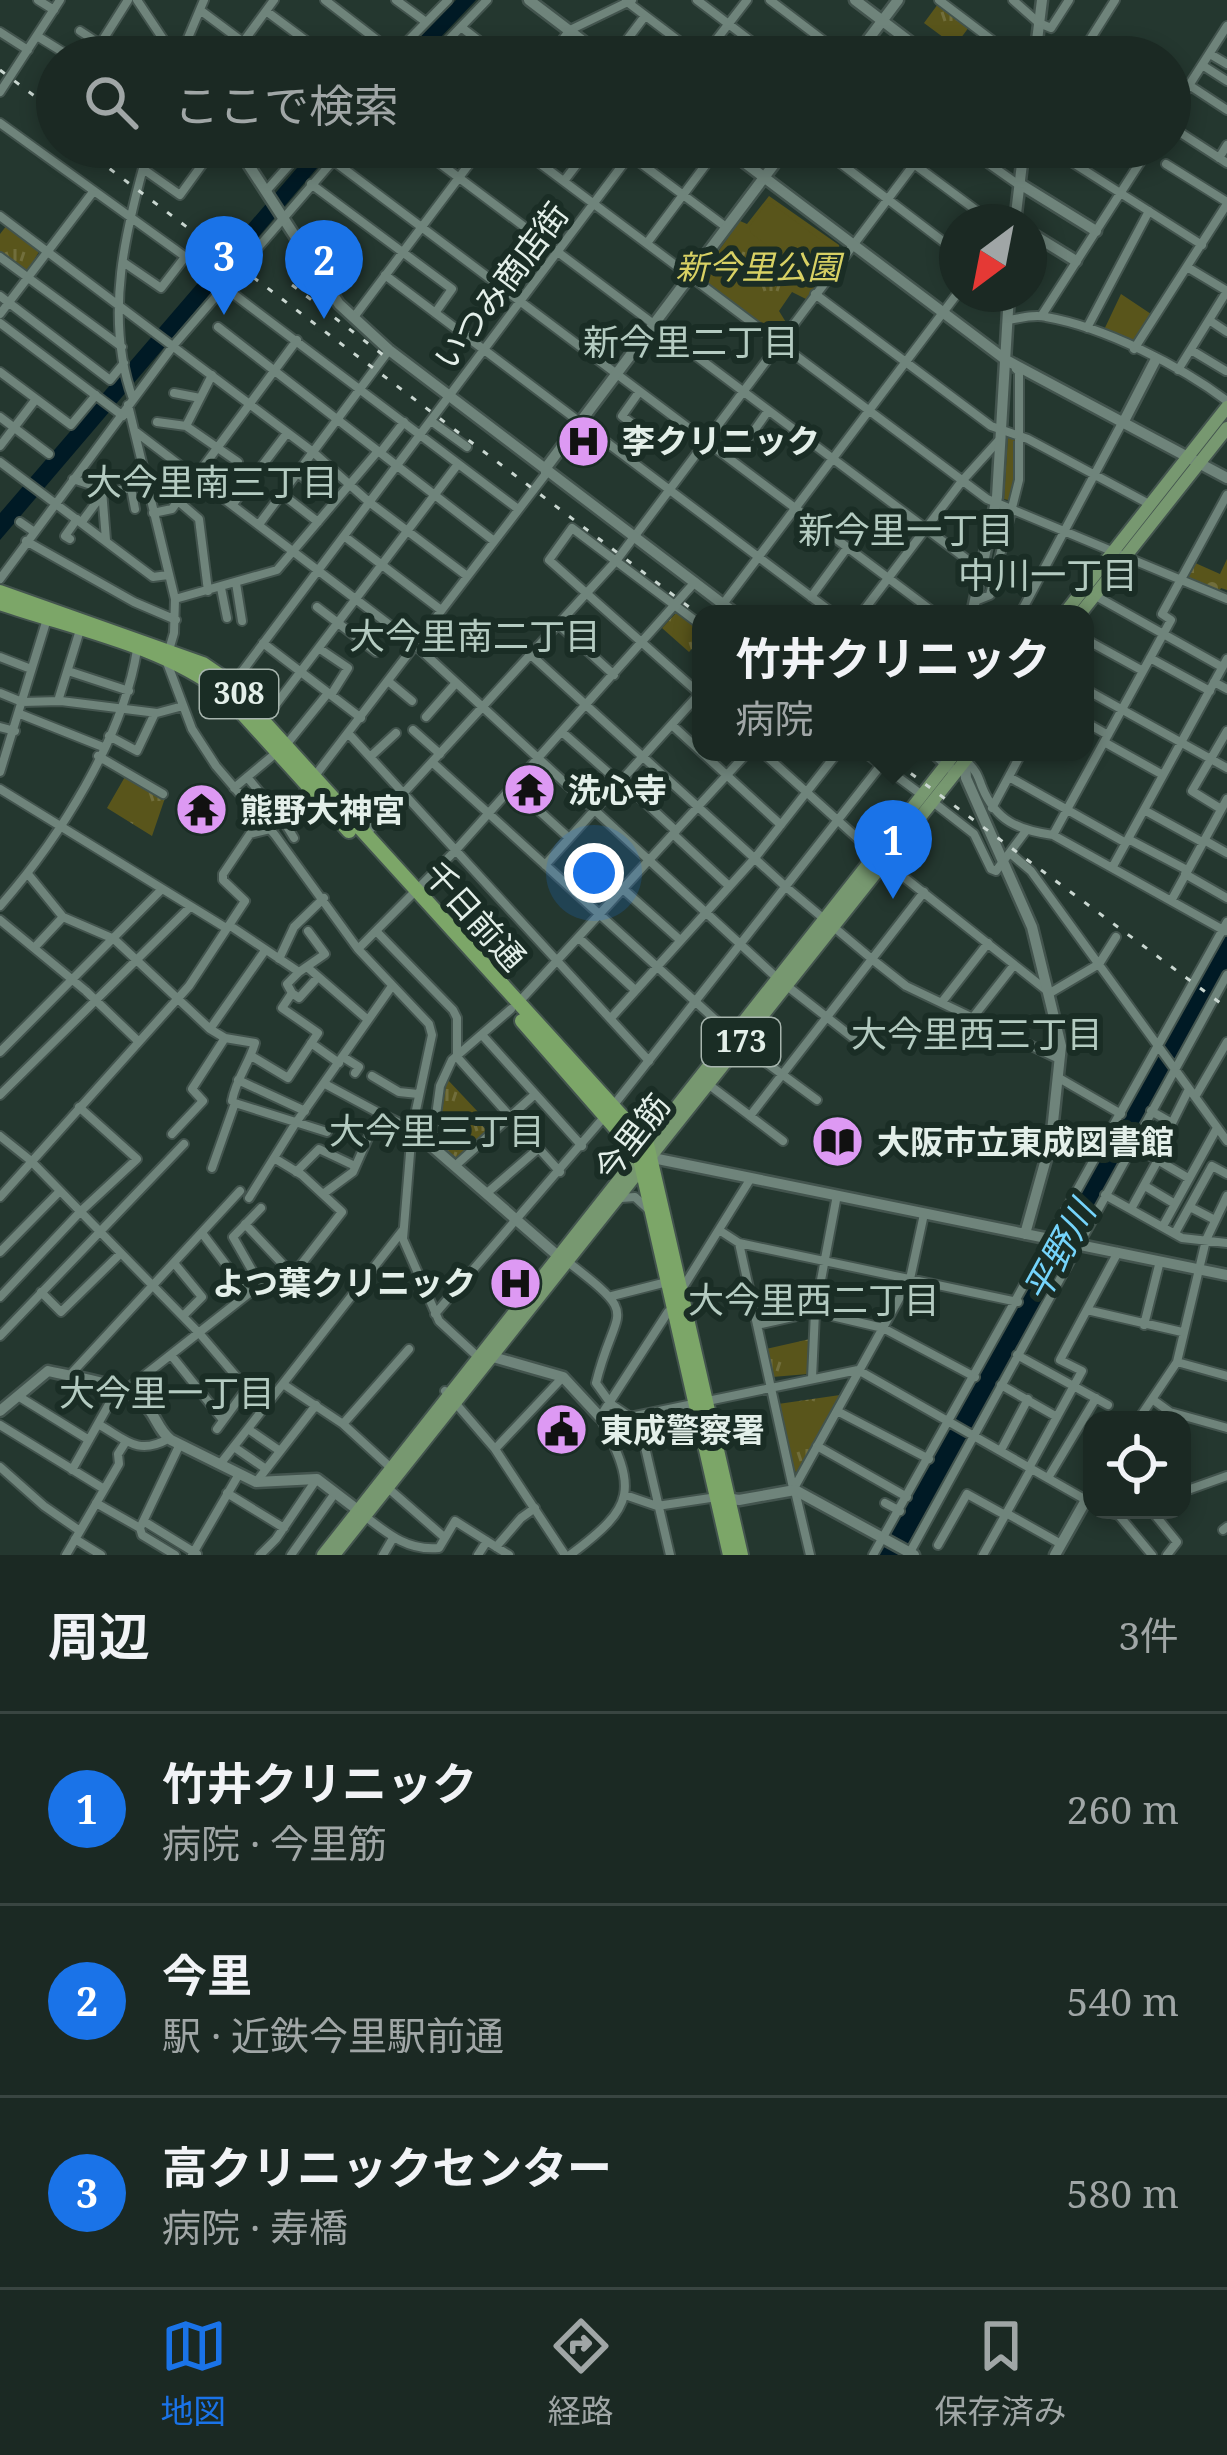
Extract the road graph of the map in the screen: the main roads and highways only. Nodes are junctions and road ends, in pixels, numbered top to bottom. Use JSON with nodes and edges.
{"nodes":[{"id":1,"x":1227,"y":404,"type":"edge"},
{"id":2,"x":1227,"y":428,"type":"edge"},
{"id":3,"x":1193,"y":460,"type":"junction"},
{"id":4,"x":1116,"y":552,"type":"junction"},
{"id":5,"x":0,"y":592,"type":"edge"},
{"id":6,"x":0,"y":603,"type":"edge"},
{"id":7,"x":1072,"y":605,"type":"edge"},
{"id":8,"x":1087,"y":605,"type":"edge"},
{"id":9,"x":168,"y":655,"type":"junction"},
{"id":10,"x":282,"y":748,"type":"junction"},
{"id":11,"x":959,"y":761,"type":"edge"},
{"id":12,"x":311,"y":781,"type":"junction"},
{"id":13,"x":413,"y":895,"type":"junction"},
{"id":14,"x":736,"y":1038,"type":"junction"},
{"id":15,"x":645,"y":1156,"type":"junction"},
{"id":16,"x":563,"y":1259,"type":"junction"},
{"id":17,"x":674,"y":1286,"type":"junction"},
{"id":18,"x":450,"y":1397,"type":"junction"},
{"id":19,"x":699,"y":1400,"type":"junction"},
{"id":20,"x":722,"y":1497,"type":"junction"},
{"id":21,"x":362,"y":1512,"type":"junction"},
{"id":22,"x":322,"y":1555,"type":"edge"},
{"id":23,"x":334,"y":1555,"type":"edge"},
{"id":24,"x":730,"y":1555,"type":"edge"},
{"id":25,"x":741,"y":1555,"type":"edge"}],
"edges":[{"from":1,"to":3,"type":"main road"},
{"from":2,"to":3,"type":"main road"},
{"from":3,"to":4,"type":"main road"},
{"from":3,"to":4,"type":"main road"},
{"from":4,"to":7,"type":"main road"},
{"from":4,"to":8,"type":"main road"},
{"from":5,"to":9,"type":"highway","name":"千日前通","number":"308"},
{"from":6,"to":9,"type":"highway","name":"千日前通","number":"308"},
{"from":9,"to":10,"type":"highway","name":"千日前通","number":"308"},
{"from":9,"to":10,"type":"highway","name":"千日前通","number":"308"},
{"from":10,"to":12,"type":"highway","name":"千日前通","number":"308"},
{"from":11,"to":14,"type":"main road","name":"今里筋","number":"173"},
{"from":12,"to":13,"type":"highway","name":"千日前通","number":"308"},
{"from":12,"to":13,"type":"highway","name":"千日前通","number":"308"},
{"from":13,"to":15,"type":"highway","name":"千日前通","number":"308"},
{"from":14,"to":15,"type":"main road","name":"今里筋","number":"173"},
{"from":14,"to":15,"type":"main road","name":"今里筋","number":"173"},
{"from":15,"to":16,"type":"main road","name":"今里筋"},
{"from":15,"to":16,"type":"main road","name":"今里筋"},
{"from":15,"to":17,"type":"highway","number":"308"},
{"from":15,"to":17,"type":"highway","number":"308"},
{"from":16,"to":18,"type":"main road","name":"今里筋"},
{"from":17,"to":19,"type":"highway","number":"308"},
{"from":17,"to":19,"type":"highway","number":"308"},
{"from":18,"to":21,"type":"main road","name":"今里筋"},
{"from":18,"to":21,"type":"main road","name":"今里筋"},
{"from":19,"to":20,"type":"highway","number":"308"},
{"from":20,"to":24,"type":"highway","number":"308"},
{"from":20,"to":25,"type":"highway","number":"308"},
{"from":21,"to":22,"type":"main road","name":"今里筋"},
{"from":21,"to":23,"type":"main road","name":"今里筋"}]}
